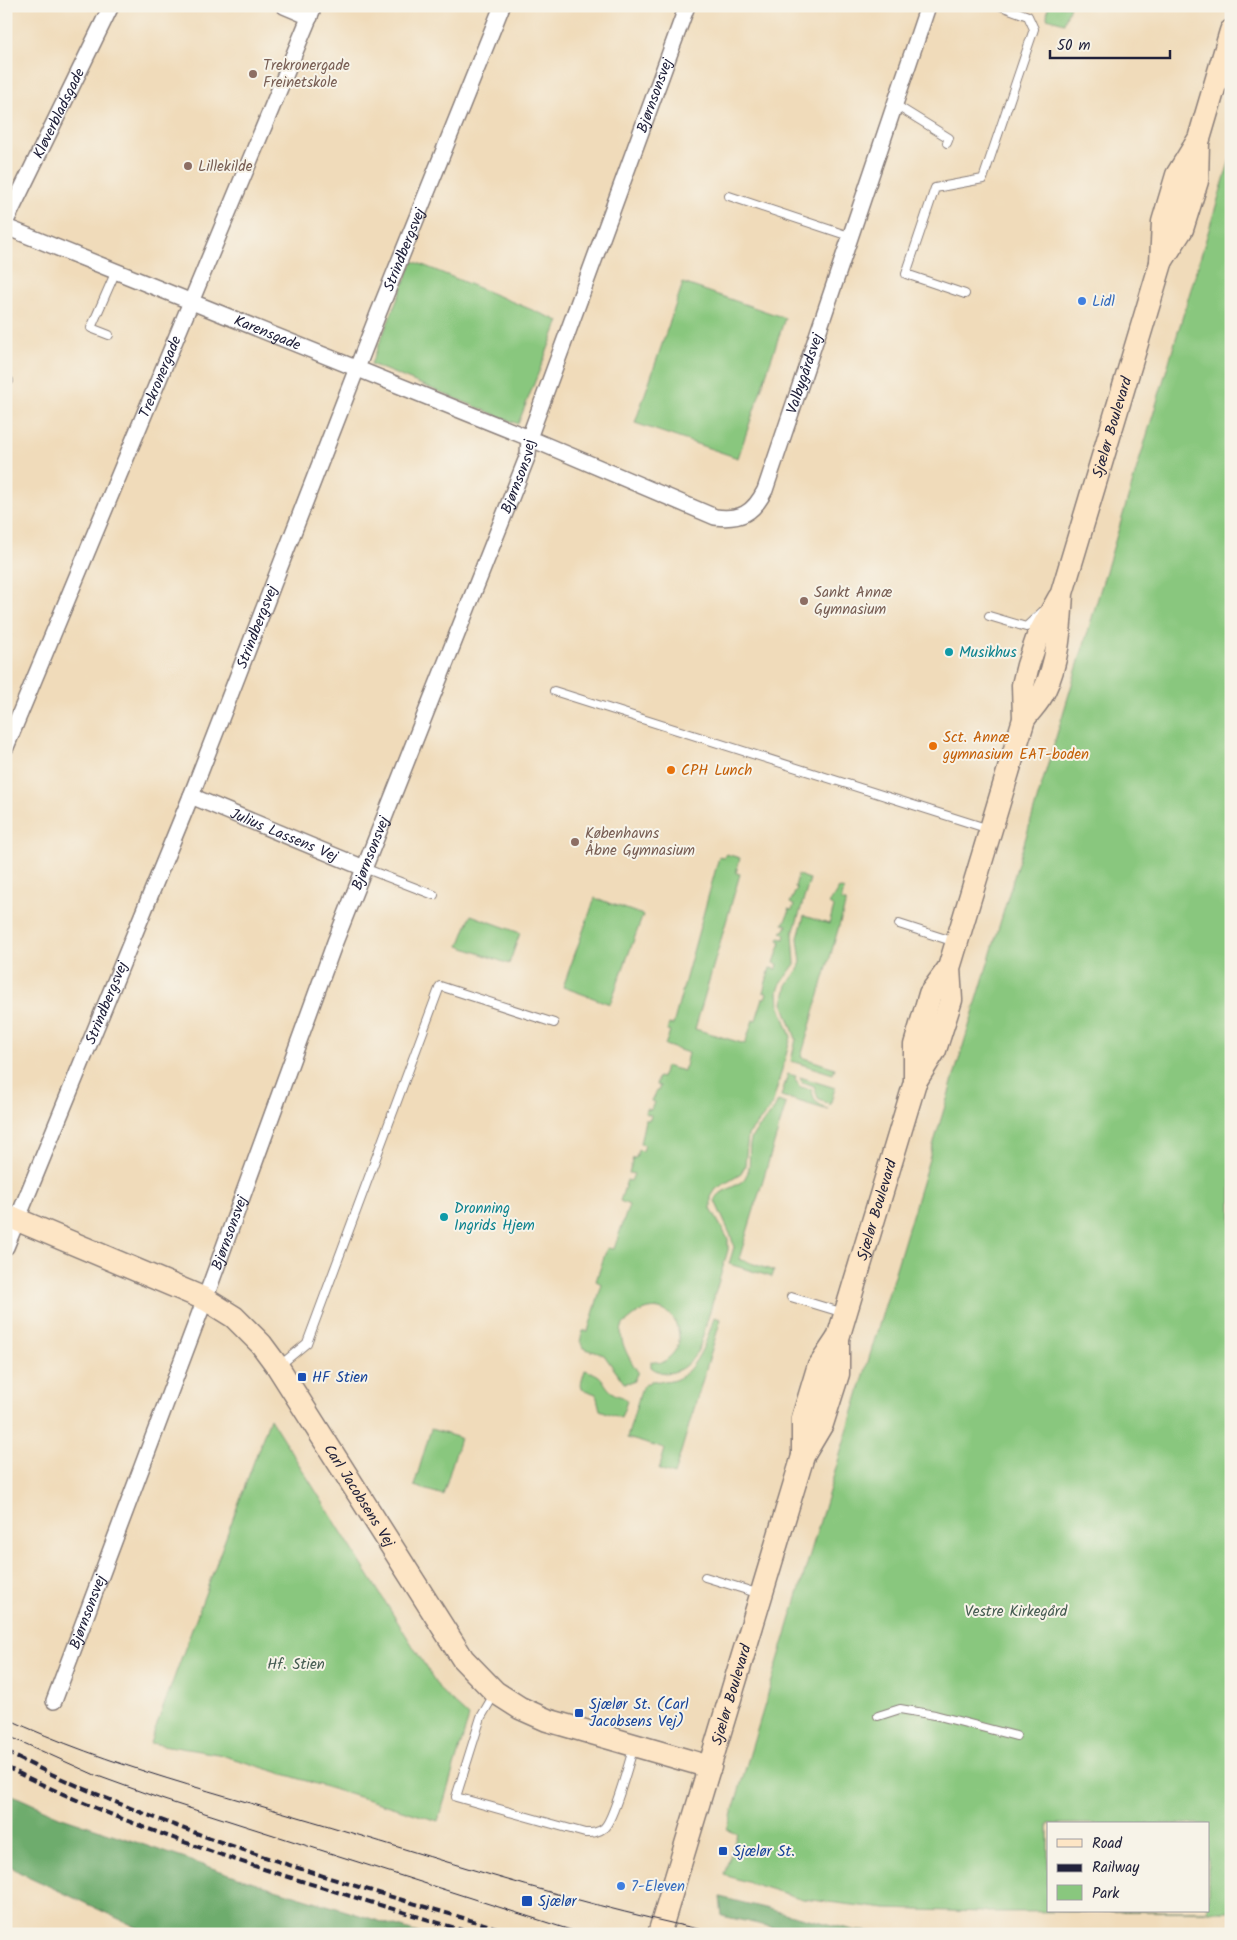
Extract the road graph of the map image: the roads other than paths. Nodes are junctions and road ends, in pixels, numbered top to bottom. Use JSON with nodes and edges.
{"nodes":[{"id":1,"x":111,"y":6,"type":"edge"},
{"id":2,"x":284,"y":6,"type":"edge"},
{"id":3,"x":502,"y":6,"type":"edge"},
{"id":4,"x":687,"y":6,"type":"edge"},
{"id":5,"x":928,"y":6,"type":"edge"},
{"id":6,"x":1001,"y":6,"type":"edge"},
{"id":7,"x":312,"y":12,"type":"edge"},
{"id":8,"x":1231,"y":31,"type":"edge"},
{"id":9,"x":894,"y":104,"type":"junction"},
{"id":10,"x":947,"y":143,"type":"dead end"},
{"id":11,"x":729,"y":196,"type":"dead end"},
{"id":12,"x":6,"y":221,"type":"edge"},
{"id":13,"x":6,"y":227,"type":"edge"},
{"id":14,"x":849,"y":236,"type":"junction"},
{"id":15,"x":116,"y":271,"type":"junction"},
{"id":16,"x":966,"y":294,"type":"dead end"},
{"id":17,"x":192,"y":302,"type":"junction"},
{"id":18,"x":109,"y":335,"type":"dead end"},
{"id":19,"x":356,"y":370,"type":"junction"},
{"id":20,"x":529,"y":438,"type":"junction"},
{"id":21,"x":1062,"y":593,"type":"junction"},
{"id":22,"x":989,"y":616,"type":"dead end"},
{"id":23,"x":554,"y":691,"type":"dead end"},
{"id":24,"x":6,"y":747,"type":"edge"},
{"id":25,"x":191,"y":796,"type":"junction"},
{"id":26,"x":990,"y":830,"type":"junction"},
{"id":27,"x":364,"y":868,"type":"junction"},
{"id":28,"x":434,"y":895,"type":"dead end"},
{"id":29,"x":899,"y":924,"type":"dead end"},
{"id":30,"x":957,"y":943,"type":"junction"},
{"id":31,"x":554,"y":1022,"type":"dead end"},
{"id":32,"x":12,"y":1217,"type":"edge"},
{"id":33,"x":6,"y":1247,"type":"edge"},
{"id":34,"x":791,"y":1297,"type":"dead end"},
{"id":35,"x":205,"y":1299,"type":"junction"},
{"id":36,"x":846,"y":1314,"type":"junction"},
{"id":37,"x":278,"y":1367,"type":"junction"},
{"id":38,"x":705,"y":1577,"type":"dead end"},
{"id":39,"x":762,"y":1594,"type":"junction"},
{"id":40,"x":495,"y":1692,"type":"junction"},
{"id":41,"x":54,"y":1701,"type":"dead end"},
{"id":42,"x":878,"y":1716,"type":"dead end"},
{"id":43,"x":1016,"y":1736,"type":"dead end"},
{"id":44,"x":635,"y":1744,"type":"junction"},
{"id":45,"x":710,"y":1767,"type":"junction"},
{"id":46,"x":659,"y":1934,"type":"edge"}],
"edges":[{"from":1,"to":12,"type":"street","name":"Kløverbladsgade"},
{"from":2,"to":7,"type":"street"},
{"from":3,"to":19,"type":"street","name":"Strindbergsvej"},
{"from":4,"to":20,"type":"street","name":"Bjørnsonsvej"},
{"from":5,"to":9,"type":"street","name":"Valbygårdsvej"},
{"from":6,"to":16,"type":"lane"},
{"from":7,"to":17,"type":"street","name":"Trekronergade"},
{"from":8,"to":21,"type":"street","name":"Sjælør Boulevard"},
{"from":9,"to":10,"type":"lane"},
{"from":9,"to":14,"type":"street","name":"Valbygårdsvej"},
{"from":11,"to":14,"type":"lane"},
{"from":13,"to":15,"type":"street","name":"Karensgade"},
{"from":14,"to":20,"type":"street","name":"Valbygårdsvej"},
{"from":15,"to":17,"type":"street","name":"Karensgade"},
{"from":15,"to":18,"type":"lane"},
{"from":17,"to":19,"type":"street","name":"Karensgade"},
{"from":17,"to":24,"type":"street","name":"Trekronergade"},
{"from":19,"to":20,"type":"street","name":"Karensgade"},
{"from":19,"to":25,"type":"street","name":"Strindbergsvej"},
{"from":20,"to":27,"type":"street","name":"Bjørnsonsvej"},
{"from":21,"to":22,"type":"lane"},
{"from":21,"to":26,"type":"street","name":"Sjælør Boulevard"},
{"from":23,"to":26,"type":"lane"},
{"from":25,"to":27,"type":"street","name":"Julius Lassens Vej"},
{"from":25,"to":32,"type":"street","name":"Strindbergsvej"},
{"from":26,"to":30,"type":"street","name":"Sjælør Boulevard"},
{"from":27,"to":28,"type":"lane","name":"Julius Lassens Vej"},
{"from":27,"to":35,"type":"street","name":"Bjørnsonsvej"},
{"from":29,"to":30,"type":"lane"},
{"from":30,"to":36,"type":"street","name":"Sjælør Boulevard"},
{"from":31,"to":37,"type":"lane"},
{"from":32,"to":33,"type":"street","name":"Strindbergsvej"},
{"from":32,"to":35,"type":"street","name":"Carl Jacobsens Vej"},
{"from":34,"to":36,"type":"lane"},
{"from":35,"to":37,"type":"street","name":"Carl Jacobsens Vej"},
{"from":35,"to":41,"type":"street","name":"Bjørnsonsvej"},
{"from":36,"to":39,"type":"street","name":"Sjælør Boulevard"},
{"from":37,"to":40,"type":"street","name":"Carl Jacobsens Vej"},
{"from":38,"to":39,"type":"lane"},
{"from":39,"to":45,"type":"street","name":"Sjælør Boulevard"},
{"from":40,"to":44,"type":"street","name":"Carl Jacobsens Vej"},
{"from":40,"to":44,"type":"lane"},
{"from":42,"to":43,"type":"lane"},
{"from":44,"to":45,"type":"street","name":"Carl Jacobsens Vej"},
{"from":45,"to":46,"type":"street","name":"Sjælør Boulevard"}]}
